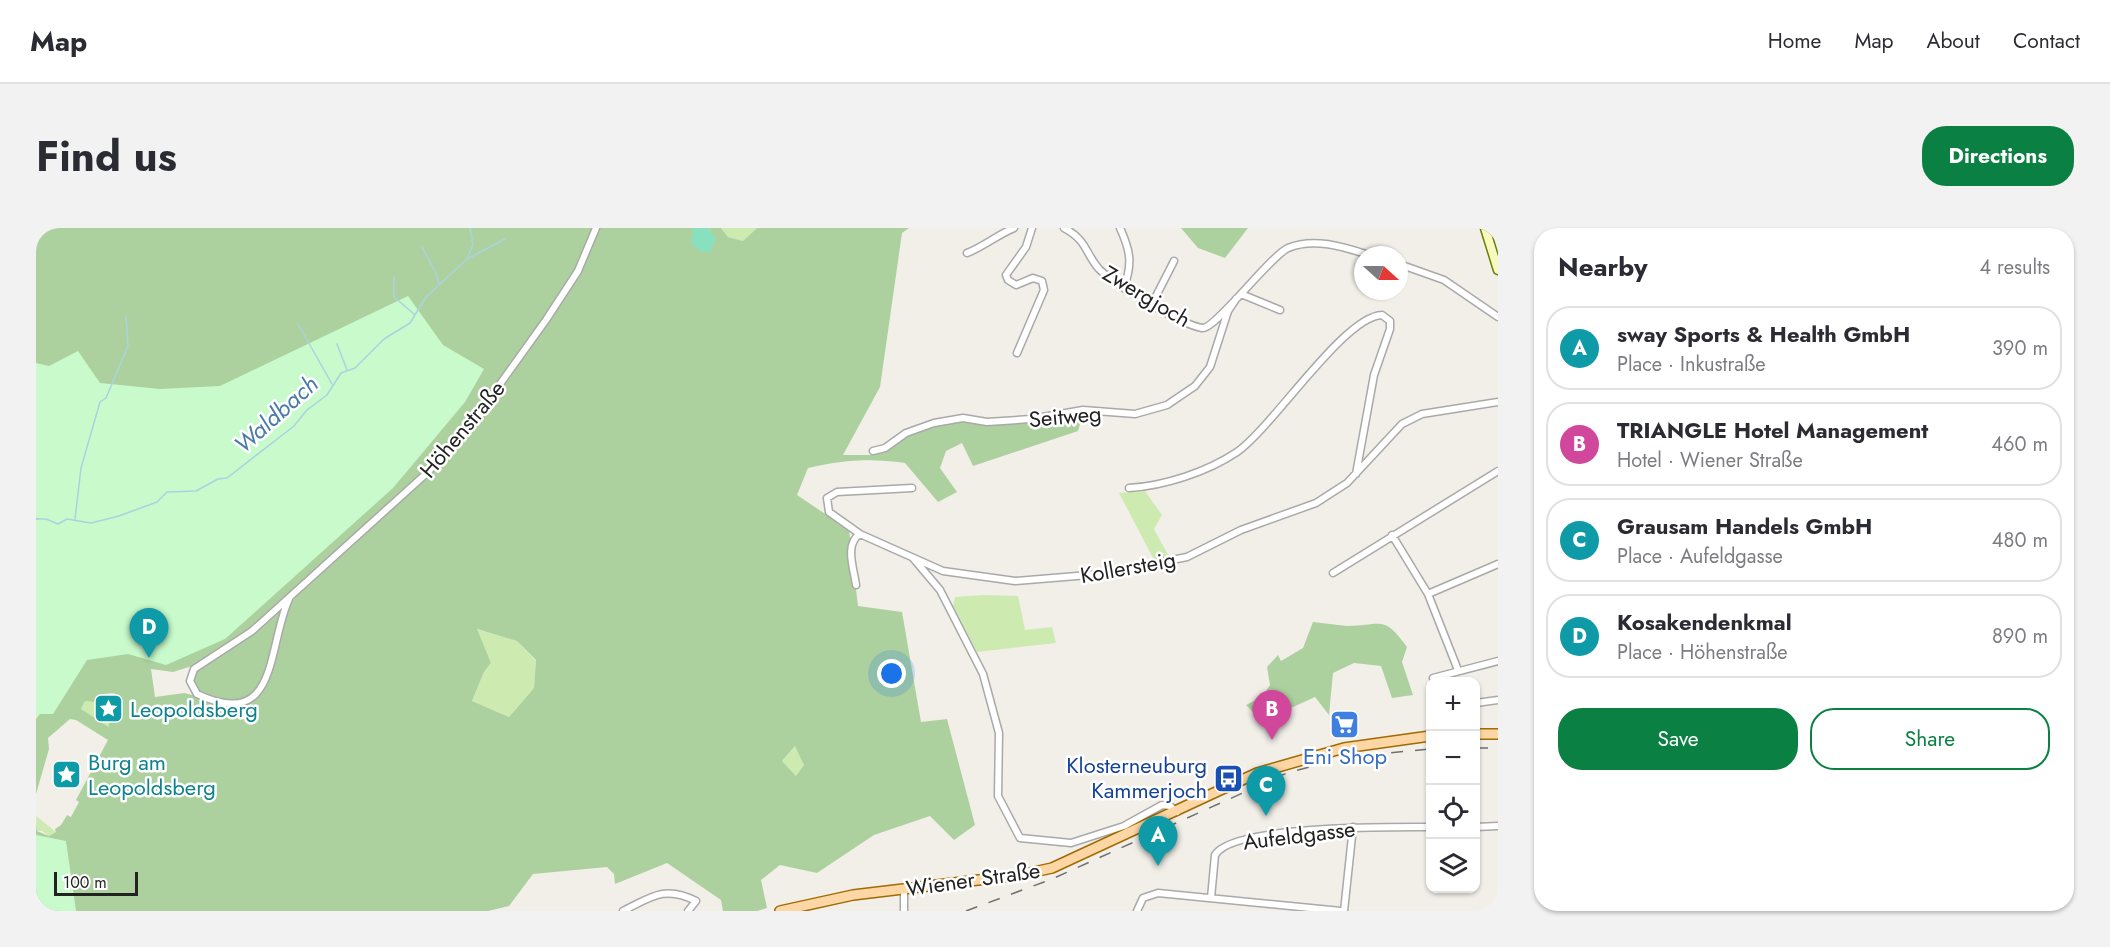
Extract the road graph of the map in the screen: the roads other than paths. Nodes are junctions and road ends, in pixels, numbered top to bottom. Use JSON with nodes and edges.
{"nodes":[{"id":1,"x":596,"y":228,"type":"edge"},
{"id":2,"x":1014,"y":228,"type":"edge"},
{"id":3,"x":1032,"y":228,"type":"edge"},
{"id":4,"x":1065,"y":228,"type":"edge"},
{"id":5,"x":1120,"y":228,"type":"edge"},
{"id":6,"x":1485,"y":228,"type":"edge"},
{"id":7,"x":1354,"y":250,"type":"edge"},
{"id":8,"x":967,"y":253,"type":"dead end"},
{"id":9,"x":1174,"y":261,"type":"dead end"},
{"id":10,"x":1408,"y":267,"type":"edge"},
{"id":11,"x":1498,"y":270,"type":"edge"},
{"id":12,"x":1124,"y":286,"type":"junction"},
{"id":13,"x":1238,"y":296,"type":"junction"},
{"id":14,"x":1152,"y":304,"type":"junction"},
{"id":15,"x":1280,"y":310,"type":"dead end"},
{"id":16,"x":1498,"y":317,"type":"edge"},
{"id":17,"x":1017,"y":354,"type":"dead end"},
{"id":18,"x":1498,"y":402,"type":"edge"},
{"id":19,"x":873,"y":451,"type":"dead end"},
{"id":20,"x":1498,"y":471,"type":"edge"},
{"id":21,"x":1356,"y":474,"type":"junction"},
{"id":22,"x":912,"y":488,"type":"dead end"},
{"id":23,"x":1129,"y":488,"type":"dead end"},
{"id":24,"x":860,"y":534,"type":"junction"},
{"id":25,"x":1392,"y":535,"type":"junction"},
{"id":26,"x":913,"y":557,"type":"junction"},
{"id":27,"x":1498,"y":564,"type":"edge"},
{"id":28,"x":1333,"y":573,"type":"dead end"},
{"id":29,"x":856,"y":585,"type":"dead end"},
{"id":30,"x":1428,"y":594,"type":"junction"},
{"id":31,"x":289,"y":598,"type":"junction"},
{"id":32,"x":1498,"y":661,"type":"edge"},
{"id":33,"x":1458,"y":670,"type":"junction"},
{"id":34,"x":1436,"y":677,"type":"edge"},
{"id":35,"x":1498,"y":700,"type":"edge"},
{"id":36,"x":1480,"y":702,"type":"edge"},
{"id":37,"x":1480,"y":734,"type":"edge"},
{"id":38,"x":1498,"y":734,"type":"edge"},
{"id":39,"x":1426,"y":737,"type":"edge"},
{"id":40,"x":1177,"y":812,"type":"junction"},
{"id":41,"x":1498,"y":826,"type":"edge"},
{"id":42,"x":1353,"y":827,"type":"junction"},
{"id":43,"x":1426,"y":827,"type":"edge"},
{"id":44,"x":1480,"y":827,"type":"edge"},
{"id":45,"x":904,"y":888,"type":"junction"},
{"id":46,"x":1211,"y":898,"type":"junction"},
{"id":47,"x":623,"y":911,"type":"edge"},
{"id":48,"x":688,"y":911,"type":"edge"},
{"id":49,"x":780,"y":911,"type":"edge"},
{"id":50,"x":904,"y":911,"type":"edge"},
{"id":51,"x":1137,"y":911,"type":"edge"},
{"id":52,"x":1342,"y":911,"type":"edge"}],
"edges":[{"from":1,"to":31,"type":"street","name":"Höhenstraße"},
{"from":2,"to":8,"type":"street"},
{"from":3,"to":17,"type":"street"},
{"from":4,"to":12,"type":"street","name":"Zwergjoch"},
{"from":5,"to":12,"type":"street"},
{"from":6,"to":11,"type":"street"},
{"from":7,"to":13,"type":"street"},
{"from":9,"to":14,"type":"street"},
{"from":10,"to":16,"type":"street"},
{"from":12,"to":14,"type":"street","name":"Zwergjoch"},
{"from":13,"to":14,"type":"street","name":"Zwergjoch"},
{"from":13,"to":15,"type":"street"},
{"from":13,"to":19,"type":"street","name":"Seitweg"},
{"from":18,"to":21,"type":"street","name":"Kollersteig"},
{"from":20,"to":25,"type":"street"},
{"from":21,"to":23,"type":"street"},
{"from":21,"to":26,"type":"street","name":"Kollersteig"},
{"from":22,"to":24,"type":"street","name":"Kollersteig"},
{"from":24,"to":26,"type":"street","name":"Kollersteig"},
{"from":24,"to":29,"type":"street"},
{"from":25,"to":28,"type":"street"},
{"from":25,"to":30,"type":"street"},
{"from":26,"to":40,"type":"street"},
{"from":27,"to":30,"type":"street"},
{"from":30,"to":33,"type":"street"},
{"from":31,"to":31,"type":"street","name":"Höhenstraße"},
{"from":32,"to":33,"type":"street"},
{"from":33,"to":34,"type":"street"},
{"from":35,"to":36,"type":"street"},
{"from":37,"to":38,"type":"main road"},
{"from":39,"to":40,"type":"main road","name":"Wiener Straße"},
{"from":40,"to":45,"type":"main road","name":"Wiener Straße"},
{"from":41,"to":44,"type":"street"},
{"from":42,"to":43,"type":"street","name":"Aufeldgasse"},
{"from":42,"to":46,"type":"street","name":"Aufeldgasse"},
{"from":42,"to":52,"type":"street"},
{"from":45,"to":49,"type":"main road","name":"Wiener Straße"},
{"from":45,"to":50,"type":"street"},
{"from":46,"to":51,"type":"street"},
{"from":46,"to":52,"type":"street"},
{"from":47,"to":48,"type":"street"}]}
